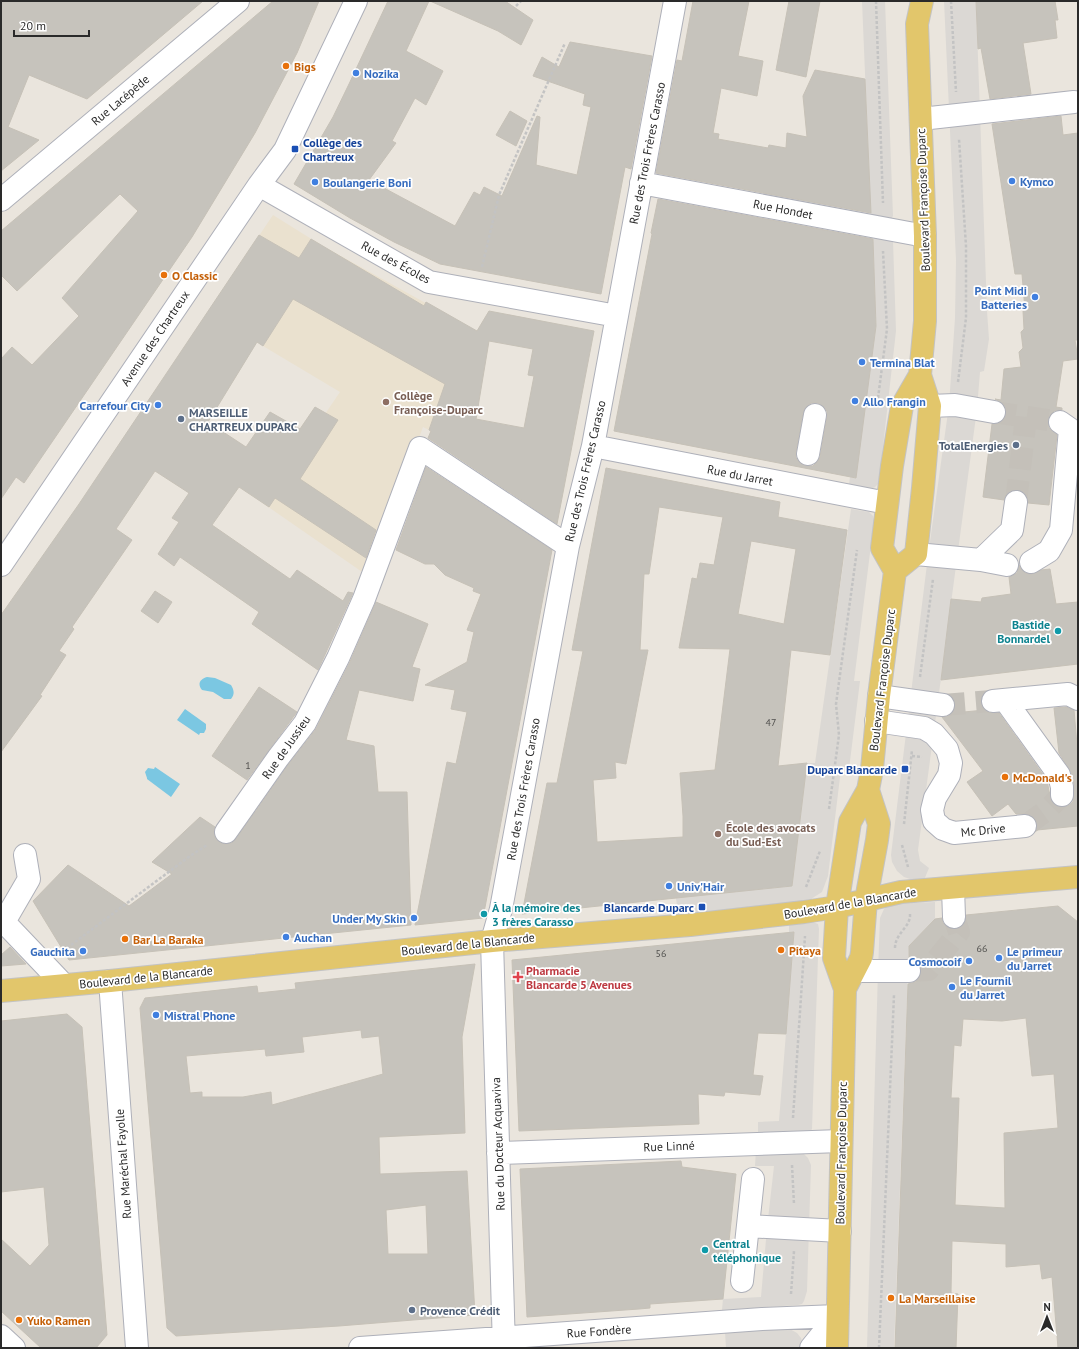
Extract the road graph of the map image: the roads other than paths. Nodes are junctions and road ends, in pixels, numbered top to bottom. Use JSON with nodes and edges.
{"nodes":[{"id":1,"x":238,"y":1,"type":"edge"},
{"id":2,"x":356,"y":1,"type":"edge"},
{"id":3,"x":675,"y":1,"type":"edge"},
{"id":4,"x":909,"y":1,"type":"edge"},
{"id":5,"x":922,"y":1,"type":"edge"},
{"id":6,"x":917,"y":24,"type":"junction"},
{"id":7,"x":1074,"y":102,"type":"dead end"},
{"id":8,"x":921,"y":119,"type":"junction"},
{"id":9,"x":641,"y":183,"type":"junction"},
{"id":10,"x":259,"y":185,"type":"junction"},
{"id":11,"x":1,"y":200,"type":"edge"},
{"id":12,"x":925,"y":236,"type":"junction"},
{"id":13,"x":617,"y":316,"type":"junction"},
{"id":14,"x":920,"y":375,"type":"junction"},
{"id":15,"x":930,"y":406,"type":"junction"},
{"id":16,"x":994,"y":412,"type":"tunnel mouth"},
{"id":17,"x":815,"y":415,"type":"dead end"},
{"id":18,"x":1060,"y":422,"type":"dead end"},
{"id":19,"x":593,"y":446,"type":"junction"},
{"id":20,"x":806,"y":470,"type":"junction"},
{"id":21,"x":1016,"y":502,"type":"tunnel mouth"},
{"id":22,"x":888,"y":503,"type":"junction"},
{"id":23,"x":568,"y":546,"type":"junction"},
{"id":24,"x":916,"y":554,"type":"junction"},
{"id":25,"x":981,"y":560,"type":"junction"},
{"id":26,"x":1031,"y":562,"type":"dead end"},
{"id":27,"x":1,"y":565,"type":"edge"},
{"id":28,"x":1007,"y":565,"type":"dead end"},
{"id":29,"x":895,"y":571,"type":"junction"},
{"id":30,"x":879,"y":696,"type":"junction"},
{"id":31,"x":1078,"y":699,"type":"edge"},
{"id":32,"x":943,"y":705,"type":"tunnel mouth"},
{"id":33,"x":876,"y":721,"type":"junction"},
{"id":34,"x":868,"y":790,"type":"junction"},
{"id":35,"x":1062,"y":795,"type":"dead end"},
{"id":36,"x":1025,"y":826,"type":"tunnel mouth"},
{"id":37,"x":226,"y":832,"type":"road end"},
{"id":38,"x":25,"y":855,"type":"dead end"},
{"id":39,"x":1078,"y":877,"type":"edge"},
{"id":40,"x":953,"y":888,"type":"junction"},
{"id":41,"x":866,"y":900,"type":"junction"},
{"id":42,"x":837,"y":907,"type":"junction"},
{"id":43,"x":954,"y":917,"type":"tunnel mouth"},
{"id":44,"x":492,"y":941,"type":"junction"},
{"id":45,"x":902,"y":970,"type":"tunnel mouth"},
{"id":46,"x":850,"y":980,"type":"junction"},
{"id":47,"x":110,"y":981,"type":"junction"},
{"id":48,"x":63,"y":984,"type":"junction"},
{"id":49,"x":1,"y":991,"type":"edge"},
{"id":50,"x":841,"y":1141,"type":"junction"},
{"id":51,"x":498,"y":1153,"type":"junction"},
{"id":52,"x":754,"y":1180,"type":"dead end"},
{"id":53,"x":748,"y":1226,"type":"junction"},
{"id":54,"x":840,"y":1231,"type":"junction"},
{"id":55,"x":742,"y":1281,"type":"dead end"},
{"id":56,"x":837,"y":1316,"type":"junction"},
{"id":57,"x":1,"y":1336,"type":"edge"},
{"id":58,"x":504,"y":1343,"type":"edge"},
{"id":59,"x":14,"y":1348,"type":"edge"},
{"id":60,"x":137,"y":1348,"type":"edge"},
{"id":61,"x":360,"y":1348,"type":"edge"},
{"id":62,"x":811,"y":1348,"type":"edge"},
{"id":63,"x":837,"y":1348,"type":"edge"}],
"edges":[{"from":1,"to":11,"type":"street","name":"Rue Lacépède"},
{"from":2,"to":10,"type":"street","name":"Avenue des Chartreux"},
{"from":3,"to":9,"type":"street","name":"Rue des Trois Frères Carasso"},
{"from":4,"to":6,"type":"main road","name":"Boulevard Françoise Duparc"},
{"from":5,"to":6,"type":"main road","name":"Boulevard Françoise Duparc"},
{"from":6,"to":8,"type":"main road","name":"Boulevard Françoise Duparc"},
{"from":7,"to":8,"type":"street"},
{"from":8,"to":12,"type":"main road","name":"Boulevard Françoise Duparc"},
{"from":9,"to":12,"type":"street","name":"Rue Hondet"},
{"from":9,"to":13,"type":"street","name":"Rue des Trois Frères Carasso"},
{"from":10,"to":13,"type":"street","name":"Rue des Écoles"},
{"from":10,"to":27,"type":"street","name":"Avenue des Chartreux"},
{"from":12,"to":14,"type":"main road","name":"Boulevard Françoise Duparc"},
{"from":13,"to":19,"type":"street","name":"Rue des Trois Frères Carasso"},
{"from":14,"to":15,"type":"main road","name":"Boulevard Françoise Duparc"},
{"from":14,"to":22,"type":"main road","name":"Boulevard Françoise Duparc"},
{"from":15,"to":16,"type":"street"},
{"from":15,"to":24,"type":"main road","name":"Boulevard Françoise Duparc"},
{"from":17,"to":20,"type":"street"},
{"from":18,"to":26,"type":"street"},
{"from":19,"to":20,"type":"street","name":"Rue du Jarret"},
{"from":19,"to":23,"type":"street","name":"Rue des Trois Frères Carasso"},
{"from":20,"to":22,"type":"street","name":"Rue du Jarret"},
{"from":21,"to":25,"type":"street"},
{"from":22,"to":29,"type":"main road","name":"Boulevard Françoise Duparc"},
{"from":23,"to":37,"type":"street","name":"Rue de Jussieu"},
{"from":23,"to":44,"type":"street","name":"Rue des Trois Frères Carasso"},
{"from":24,"to":25,"type":"street"},
{"from":24,"to":29,"type":"main road"},
{"from":25,"to":28,"type":"street"},
{"from":29,"to":30,"type":"main road","name":"Boulevard Françoise Duparc"},
{"from":30,"to":32,"type":"street"},
{"from":30,"to":33,"type":"main road","name":"Boulevard Françoise Duparc"},
{"from":31,"to":35,"type":"street"},
{"from":33,"to":34,"type":"main road","name":"Boulevard Françoise Duparc"},
{"from":33,"to":36,"type":"street","name":"Mc Drive"},
{"from":34,"to":41,"type":"main road","name":"Boulevard Françoise Duparc"},
{"from":34,"to":42,"type":"main road","name":"Boulevard Françoise Duparc"},
{"from":38,"to":48,"type":"street"},
{"from":39,"to":40,"type":"main road","name":"Boulevard de la Blancarde"},
{"from":40,"to":41,"type":"main road","name":"Boulevard de la Blancarde"},
{"from":40,"to":43,"type":"street"},
{"from":41,"to":42,"type":"main road","name":"Boulevard de la Blancarde"},
{"from":41,"to":46,"type":"main road","name":"Boulevard Françoise Duparc"},
{"from":42,"to":44,"type":"main road","name":"Boulevard de la Blancarde"},
{"from":42,"to":46,"type":"main road","name":"Boulevard Françoise Duparc"},
{"from":44,"to":47,"type":"main road","name":"Boulevard de la Blancarde"},
{"from":44,"to":51,"type":"street","name":"Rue du Docteur Acquaviva"},
{"from":45,"to":46,"type":"street"},
{"from":46,"to":50,"type":"main road","name":"Boulevard Françoise Duparc"},
{"from":47,"to":48,"type":"main road","name":"Boulevard de la Blancarde"},
{"from":47,"to":60,"type":"street","name":"Rue Maréchal Fayolle"},
{"from":48,"to":49,"type":"main road","name":"Boulevard de la Blancarde"},
{"from":50,"to":51,"type":"street","name":"Rue Linné"},
{"from":50,"to":54,"type":"main road","name":"Boulevard Françoise Duparc"},
{"from":51,"to":58,"type":"street","name":"Rue du Docteur Acquaviva"},
{"from":52,"to":53,"type":"street"},
{"from":53,"to":54,"type":"street"},
{"from":53,"to":55,"type":"street"},
{"from":54,"to":56,"type":"main road","name":"Boulevard Françoise Duparc"},
{"from":56,"to":58,"type":"street","name":"Rue Fondère"},
{"from":56,"to":62,"type":"street"},
{"from":56,"to":63,"type":"main road","name":"Boulevard Françoise Duparc"},
{"from":57,"to":59,"type":"street"},
{"from":58,"to":61,"type":"street","name":"Rue Fondère"}]}
